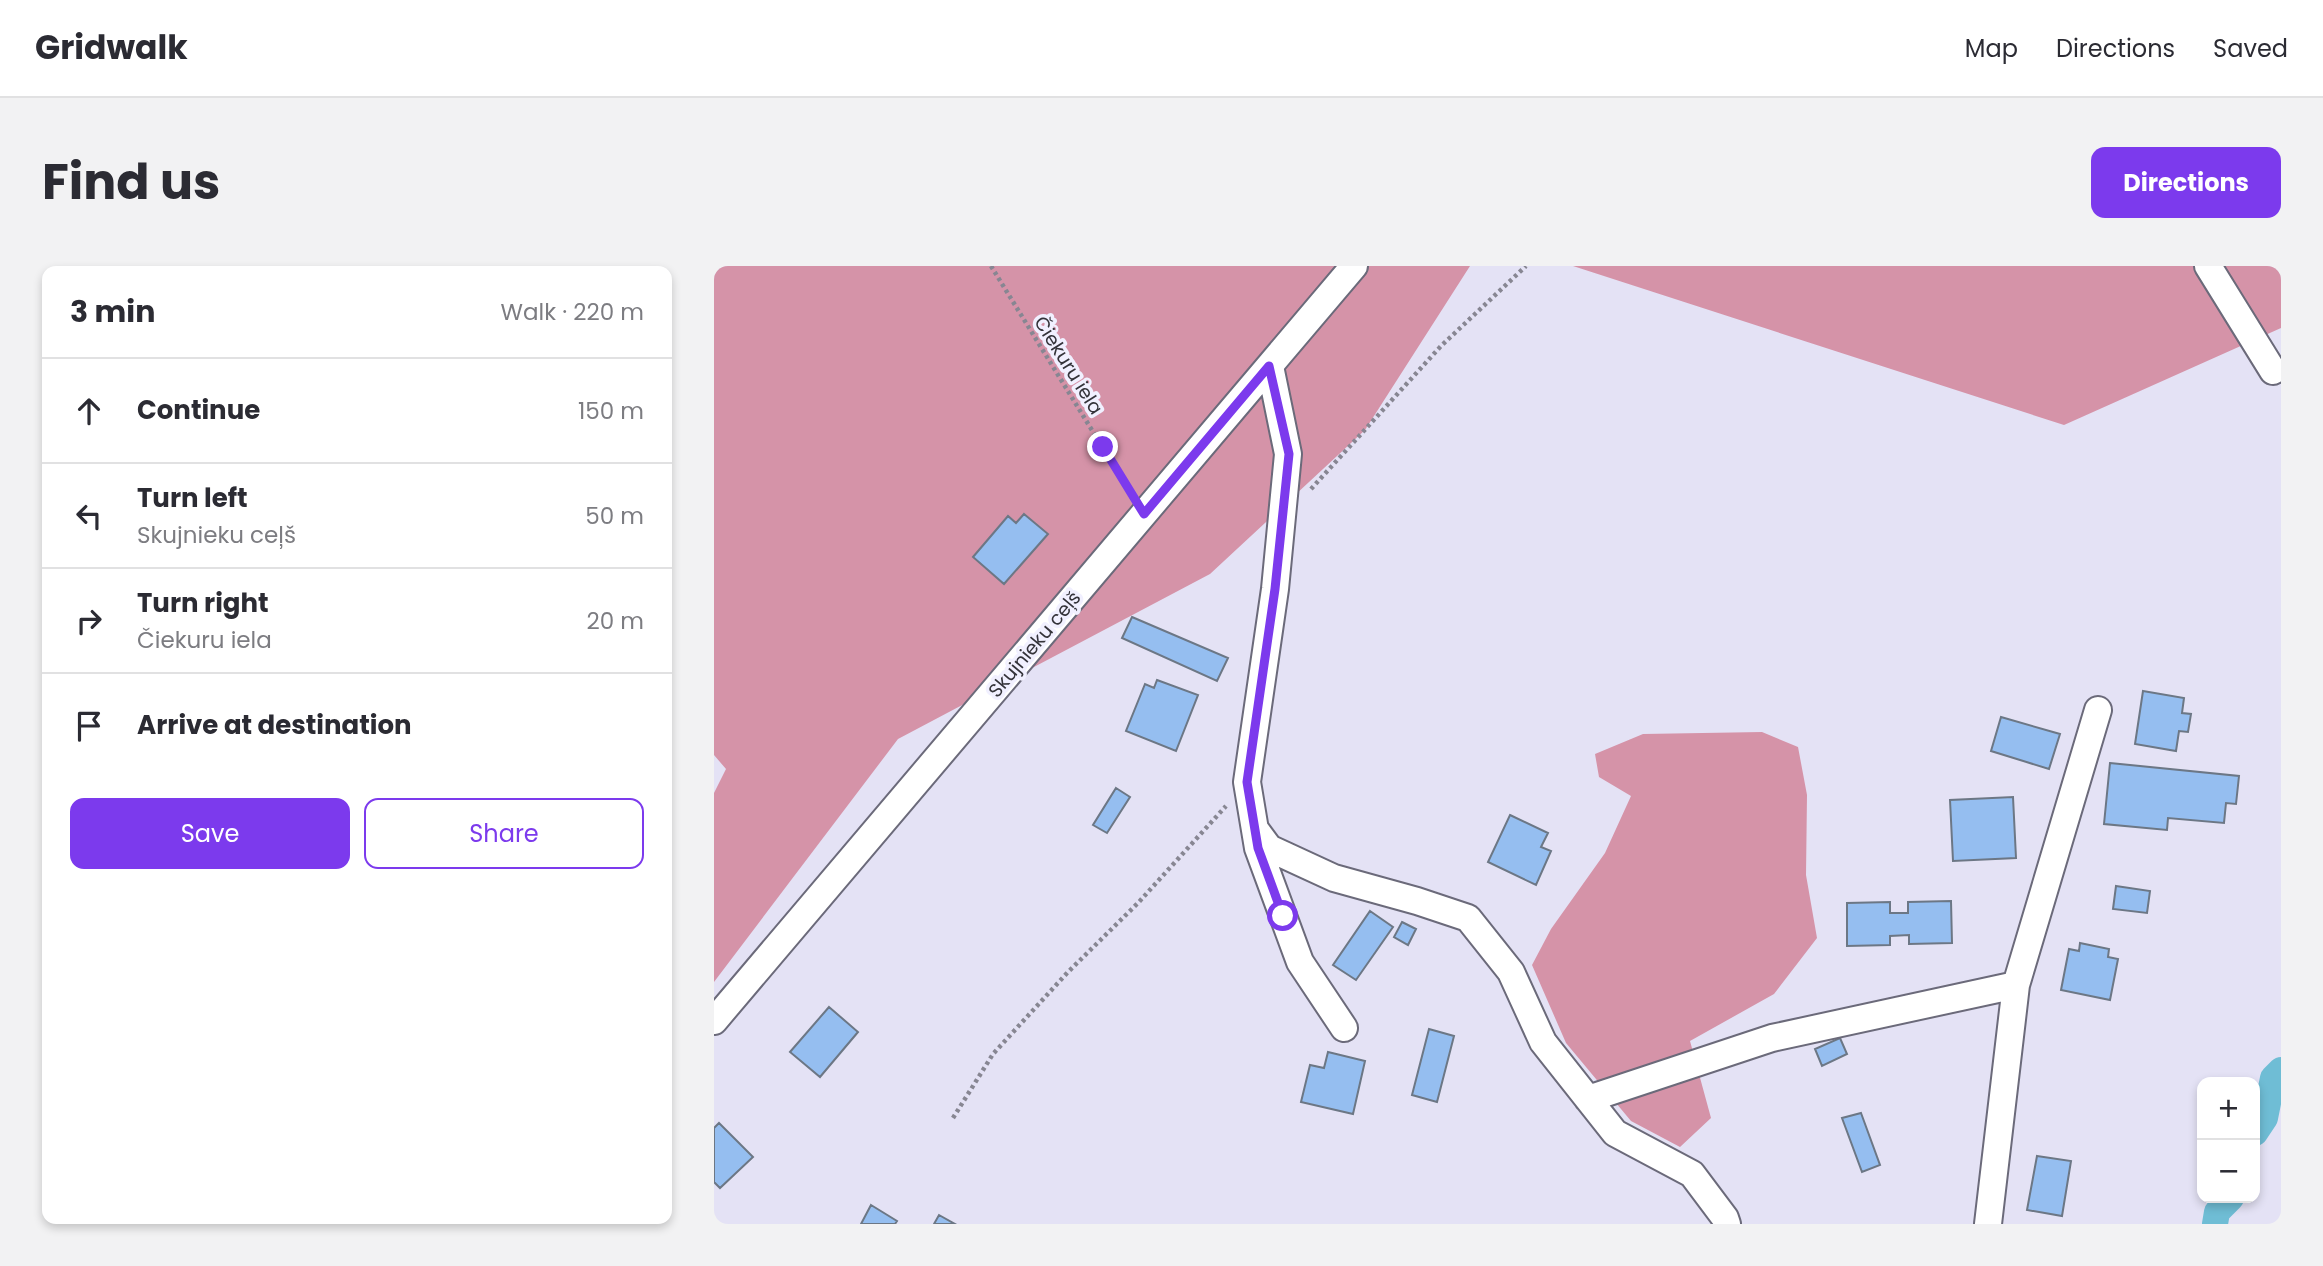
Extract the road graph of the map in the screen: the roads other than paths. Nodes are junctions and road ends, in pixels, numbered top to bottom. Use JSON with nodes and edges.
{"nodes":[{"id":1,"x":1354,"y":266,"type":"edge"},
{"id":2,"x":2207,"y":266,"type":"edge"},
{"id":3,"x":1269,"y":366,"type":"junction"},
{"id":4,"x":2273,"y":371,"type":"dead end"},
{"id":5,"x":2098,"y":710,"type":"dead end"},
{"id":6,"x":1255,"y":828,"type":"junction"},
{"id":7,"x":2016,"y":985,"type":"junction"},
{"id":8,"x":714,"y":1021,"type":"edge"},
{"id":9,"x":1344,"y":1028,"type":"dead end"},
{"id":10,"x":1588,"y":1099,"type":"junction"},
{"id":11,"x":1727,"y":1224,"type":"edge"},
{"id":12,"x":1988,"y":1224,"type":"edge"}],
"edges":[{"from":1,"to":3,"type":"street","name":"Skujnieku ceļš"},
{"from":2,"to":4,"type":"street"},
{"from":3,"to":6,"type":"street"},
{"from":3,"to":8,"type":"street","name":"Skujnieku ceļš"},
{"from":5,"to":7,"type":"street"},
{"from":6,"to":9,"type":"street"},
{"from":6,"to":10,"type":"street"},
{"from":7,"to":10,"type":"street"},
{"from":7,"to":12,"type":"street"},
{"from":10,"to":11,"type":"street"}]}
